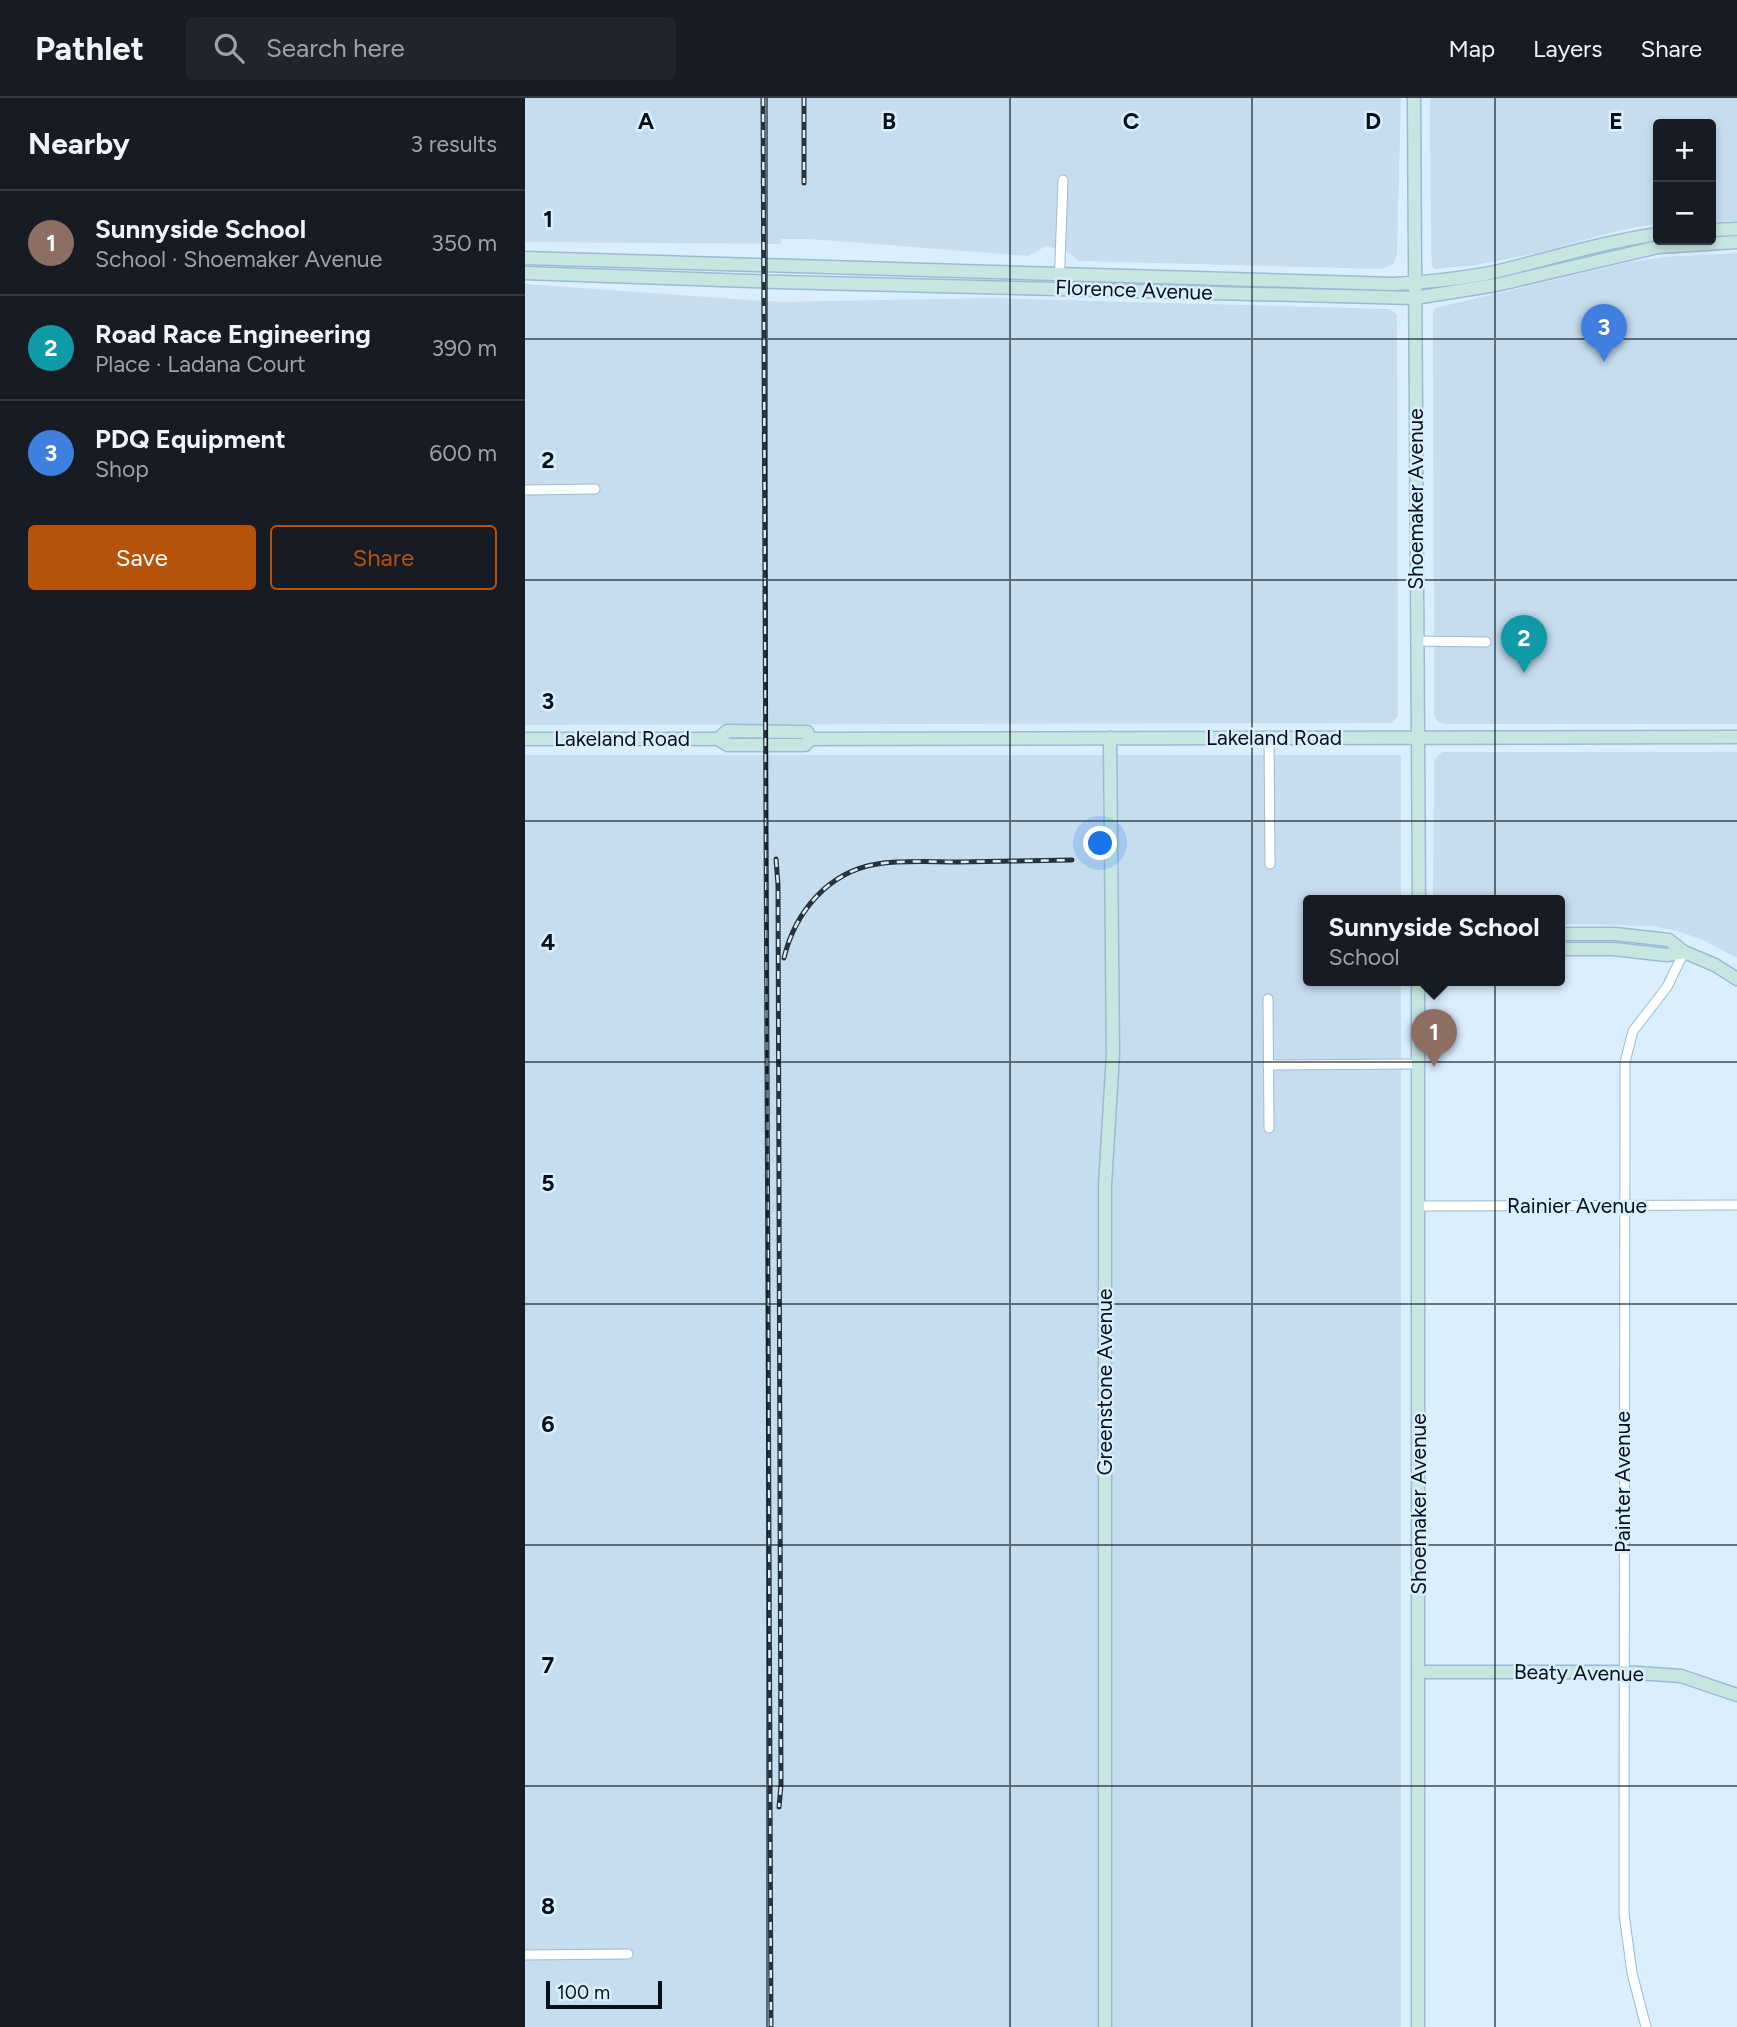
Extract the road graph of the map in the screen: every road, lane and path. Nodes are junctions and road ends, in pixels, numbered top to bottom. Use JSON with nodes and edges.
{"nodes":[{"id":1,"x":1415,"y":98,"type":"edge"},
{"id":2,"x":1063,"y":180,"type":"dead end"},
{"id":3,"x":1737,"y":229,"type":"edge"},
{"id":4,"x":1716,"y":230,"type":"edge"},
{"id":5,"x":1653,"y":235,"type":"edge"},
{"id":6,"x":1737,"y":242,"type":"edge"},
{"id":7,"x":525,"y":258,"type":"edge"},
{"id":8,"x":525,"y":273,"type":"edge"},
{"id":9,"x":1059,"y":282,"type":"junction"},
{"id":10,"x":1415,"y":283,"type":"junction"},
{"id":11,"x":1268,"y":288,"type":"junction"},
{"id":12,"x":1415,"y":298,"type":"junction"},
{"id":13,"x":595,"y":489,"type":"dead end"},
{"id":14,"x":525,"y":490,"type":"edge"},
{"id":15,"x":1416,"y":641,"type":"junction"},
{"id":16,"x":1486,"y":642,"type":"dead end"},
{"id":17,"x":1737,"y":737,"type":"edge"},
{"id":18,"x":1110,"y":738,"type":"junction"},
{"id":19,"x":1269,"y":738,"type":"junction"},
{"id":20,"x":1417,"y":738,"type":"junction"},
{"id":21,"x":525,"y":739,"type":"edge"},
{"id":22,"x":1270,"y":864,"type":"dead end"},
{"id":23,"x":1419,"y":895,"type":"edge"},
{"id":24,"x":1565,"y":934,"type":"edge"},
{"id":25,"x":1576,"y":934,"type":"junction"},
{"id":26,"x":1565,"y":949,"type":"edge"},
{"id":27,"x":1575,"y":949,"type":"junction"},
{"id":28,"x":1683,"y":952,"type":"junction"},
{"id":29,"x":1737,"y":979,"type":"edge"},
{"id":30,"x":1419,"y":986,"type":"edge"},
{"id":31,"x":1268,"y":999,"type":"dead end"},
{"id":32,"x":1417,"y":1064,"type":"junction"},
{"id":33,"x":1268,"y":1065,"type":"junction"},
{"id":34,"x":1269,"y":1128,"type":"dead end"},
{"id":35,"x":1737,"y":1205,"type":"edge"},
{"id":36,"x":1417,"y":1206,"type":"junction"},
{"id":37,"x":1624,"y":1206,"type":"junction"},
{"id":38,"x":1418,"y":1672,"type":"junction"},
{"id":39,"x":1623,"y":1672,"type":"junction"},
{"id":40,"x":1737,"y":1695,"type":"edge"},
{"id":41,"x":628,"y":1954,"type":"dead end"},
{"id":42,"x":525,"y":1955,"type":"edge"},
{"id":43,"x":1105,"y":2027,"type":"edge"},
{"id":44,"x":1418,"y":2027,"type":"edge"},
{"id":45,"x":1646,"y":2027,"type":"edge"}],
"edges":[{"from":1,"to":10,"type":"main road","name":"Shoemaker Avenue"},
{"from":2,"to":9,"type":"street"},
{"from":3,"to":4,"type":"main road"},
{"from":5,"to":10,"type":"main road","name":"Florence Avenue"},
{"from":6,"to":12,"type":"main road","name":"Florence Avenue"},
{"from":7,"to":9,"type":"main road","name":"Florence Avenue"},
{"from":8,"to":9,"type":"main road","name":"Florence Avenue"},
{"from":9,"to":11,"type":"main road","name":"Florence Avenue"},
{"from":10,"to":11,"type":"main road","name":"Florence Avenue"},
{"from":10,"to":12,"type":"main road","name":"Shoemaker Avenue"},
{"from":11,"to":12,"type":"main road","name":"Florence Avenue"},
{"from":12,"to":15,"type":"main road","name":"Shoemaker Avenue"},
{"from":13,"to":14,"type":"street"},
{"from":15,"to":16,"type":"street"},
{"from":15,"to":20,"type":"main road","name":"Shoemaker Avenue"},
{"from":17,"to":20,"type":"main road","name":"Lakeland Road"},
{"from":18,"to":19,"type":"main road","name":"Lakeland Road"},
{"from":18,"to":21,"type":"main road","name":"Lakeland Road"},
{"from":18,"to":43,"type":"main road","name":"Greenstone Avenue"},
{"from":19,"to":20,"type":"main road","name":"Lakeland Road"},
{"from":19,"to":22,"type":"street"},
{"from":20,"to":23,"type":"main road","name":"Shoemaker Avenue"},
{"from":24,"to":25,"type":"main road"},
{"from":25,"to":27,"type":"main road"},
{"from":25,"to":28,"type":"main road"},
{"from":26,"to":27,"type":"main road"},
{"from":27,"to":28,"type":"main road"},
{"from":28,"to":29,"type":"main road"},
{"from":28,"to":37,"type":"street","name":"Painter Avenue"},
{"from":30,"to":32,"type":"main road","name":"Shoemaker Avenue"},
{"from":31,"to":33,"type":"street"},
{"from":32,"to":33,"type":"street"},
{"from":32,"to":36,"type":"main road","name":"Shoemaker Avenue"},
{"from":33,"to":34,"type":"street"},
{"from":35,"to":37,"type":"street","name":"Rainier Avenue"},
{"from":36,"to":37,"type":"street","name":"Rainier Avenue"},
{"from":36,"to":38,"type":"main road","name":"Shoemaker Avenue"},
{"from":37,"to":39,"type":"street","name":"Painter Avenue"},
{"from":38,"to":39,"type":"main road","name":"Beaty Avenue"},
{"from":38,"to":44,"type":"main road","name":"Shoemaker Avenue"},
{"from":39,"to":40,"type":"main road","name":"Beaty Avenue"},
{"from":39,"to":45,"type":"street","name":"Painter Avenue"},
{"from":41,"to":42,"type":"street"}]}
